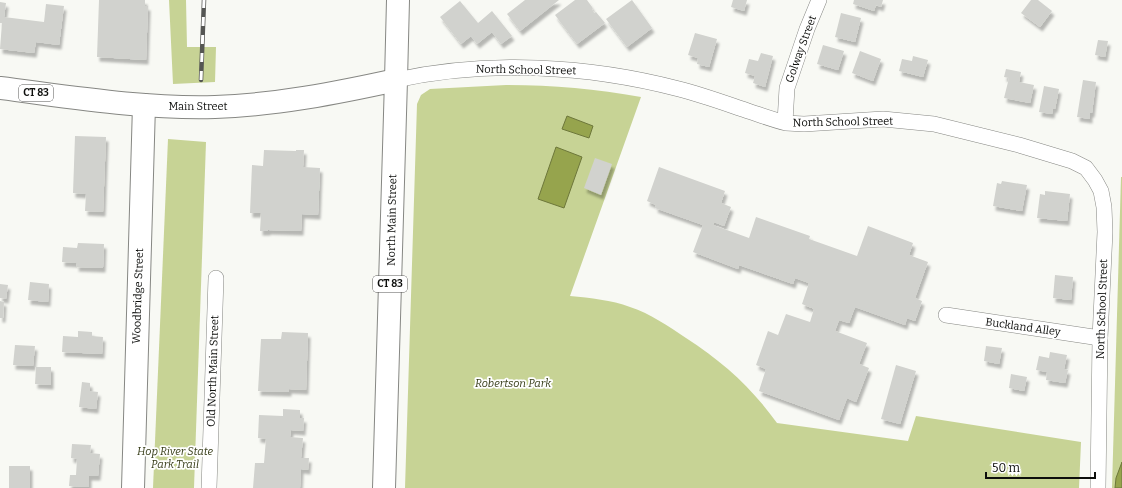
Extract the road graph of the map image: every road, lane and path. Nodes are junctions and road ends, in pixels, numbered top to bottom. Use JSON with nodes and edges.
{"nodes":[{"id":1,"x":398,"y":0,"type":"edge"},
{"id":2,"x":819,"y":0,"type":"edge"},
{"id":3,"x":396,"y":80,"type":"junction"},
{"id":4,"x":0,"y":88,"type":"edge"},
{"id":5,"x":144,"y":105,"type":"junction"},
{"id":6,"x":785,"y":122,"type":"junction"},
{"id":7,"x":216,"y":278,"type":"dead end"},
{"id":8,"x":946,"y":315,"type":"dead end"},
{"id":9,"x":1100,"y":338,"type":"junction"},
{"id":10,"x":133,"y":488,"type":"edge"},
{"id":11,"x":210,"y":488,"type":"edge"},
{"id":12,"x":384,"y":488,"type":"edge"},
{"id":13,"x":1098,"y":488,"type":"edge"}],
"edges":[{"from":1,"to":3,"type":"main road","name":"North Main Street"},
{"from":2,"to":6,"type":"street","name":"Golway Street"},
{"from":3,"to":5,"type":"main road","name":"Main Street","number":"CT 83"},
{"from":3,"to":6,"type":"street","name":"North School Street"},
{"from":3,"to":12,"type":"main road","name":"North Main Street","number":"CT 83"},
{"from":4,"to":5,"type":"main road","name":"Main Street","number":"CT 83"},
{"from":5,"to":10,"type":"main road","name":"Woodbridge Street"},
{"from":6,"to":9,"type":"street","name":"North School Street"},
{"from":7,"to":11,"type":"street","name":"Old North Main Street"},
{"from":8,"to":9,"type":"street","name":"Buckland Alley"},
{"from":9,"to":13,"type":"street","name":"North School Street"}]}
